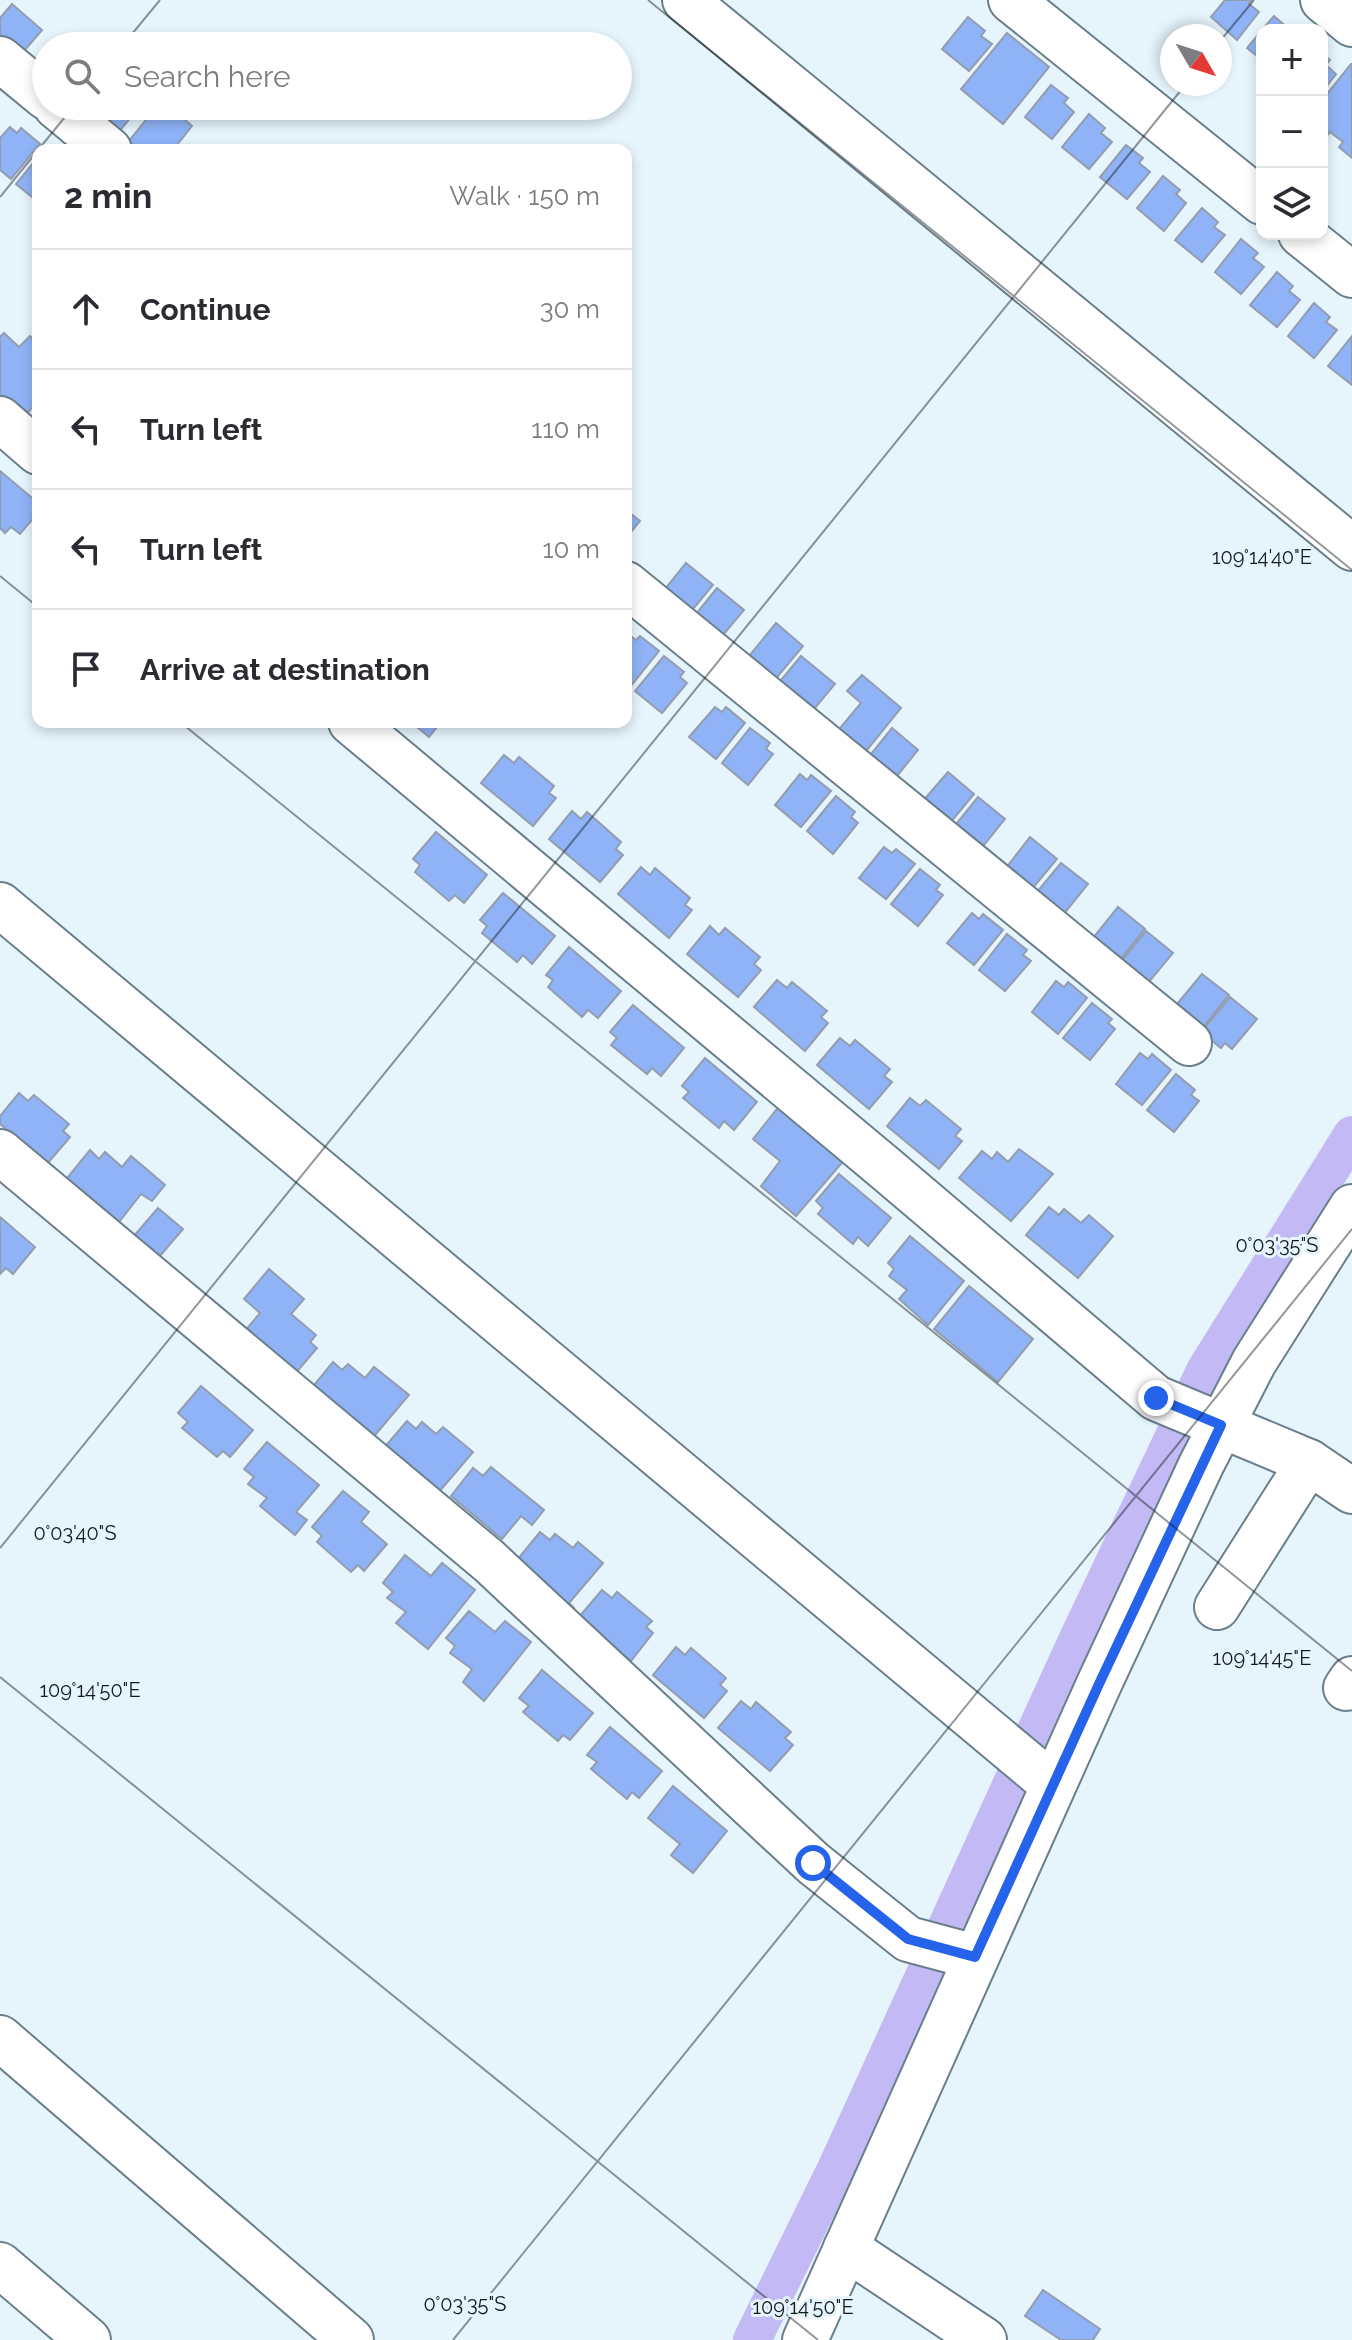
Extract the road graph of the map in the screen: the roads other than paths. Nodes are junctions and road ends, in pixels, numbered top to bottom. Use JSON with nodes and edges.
{"nodes":[{"id":1,"x":685,"y":0,"type":"edge"},
{"id":2,"x":1011,"y":0,"type":"edge"},
{"id":3,"x":1323,"y":0,"type":"edge"},
{"id":4,"x":1352,"y":24,"type":"edge"},
{"id":5,"x":0,"y":59,"type":"edge"},
{"id":6,"x":32,"y":85,"type":"edge"},
{"id":7,"x":73,"y":120,"type":"edge"},
{"id":8,"x":102,"y":144,"type":"edge"},
{"id":9,"x":1256,"y":197,"type":"edge"},
{"id":10,"x":1308,"y":240,"type":"edge"},
{"id":11,"x":1352,"y":275,"type":"edge"},
{"id":12,"x":0,"y":419,"type":"edge"},
{"id":13,"x":32,"y":447,"type":"edge"},
{"id":14,"x":1352,"y":548,"type":"edge"},
{"id":15,"x":632,"y":589,"type":"edge"},
{"id":16,"x":358,"y":728,"type":"edge"},
{"id":17,"x":0,"y":905,"type":"edge"},
{"id":18,"x":1189,"y":1043,"type":"dead end"},
{"id":19,"x":0,"y":1152,"type":"edge"},
{"id":20,"x":1352,"y":1207,"type":"edge"},
{"id":21,"x":1338,"y":1260,"type":"edge"},
{"id":22,"x":1220,"y":1424,"type":"junction"},
{"id":23,"x":1309,"y":1462,"type":"junction"},
{"id":24,"x":1352,"y":1491,"type":"edge"},
{"id":25,"x":1217,"y":1607,"type":"dead end"},
{"id":26,"x":1052,"y":1784,"type":"junction"},
{"id":27,"x":974,"y":1957,"type":"junction"},
{"id":28,"x":0,"y":2038,"type":"edge"},
{"id":29,"x":846,"y":2248,"type":"junction"},
{"id":30,"x":0,"y":2265,"type":"edge"},
{"id":31,"x":88,"y":2340,"type":"edge"},
{"id":32,"x":351,"y":2340,"type":"edge"},
{"id":33,"x":805,"y":2340,"type":"edge"},
{"id":34,"x":984,"y":2340,"type":"edge"}],
"edges":[{"from":1,"to":14,"type":"street"},
{"from":2,"to":9,"type":"street"},
{"from":3,"to":4,"type":"street"},
{"from":5,"to":6,"type":"street"},
{"from":7,"to":8,"type":"street"},
{"from":10,"to":11,"type":"street"},
{"from":12,"to":13,"type":"street"},
{"from":15,"to":18,"type":"street"},
{"from":16,"to":22,"type":"street"},
{"from":17,"to":26,"type":"street"},
{"from":19,"to":27,"type":"street"},
{"from":20,"to":21,"type":"street"},
{"from":21,"to":22,"type":"street"},
{"from":22,"to":23,"type":"street"},
{"from":22,"to":26,"type":"street"},
{"from":23,"to":24,"type":"street"},
{"from":23,"to":25,"type":"street"},
{"from":26,"to":27,"type":"street"},
{"from":27,"to":29,"type":"street"},
{"from":28,"to":32,"type":"street"},
{"from":29,"to":33,"type":"street"},
{"from":29,"to":34,"type":"street"},
{"from":30,"to":31,"type":"street"}]}
